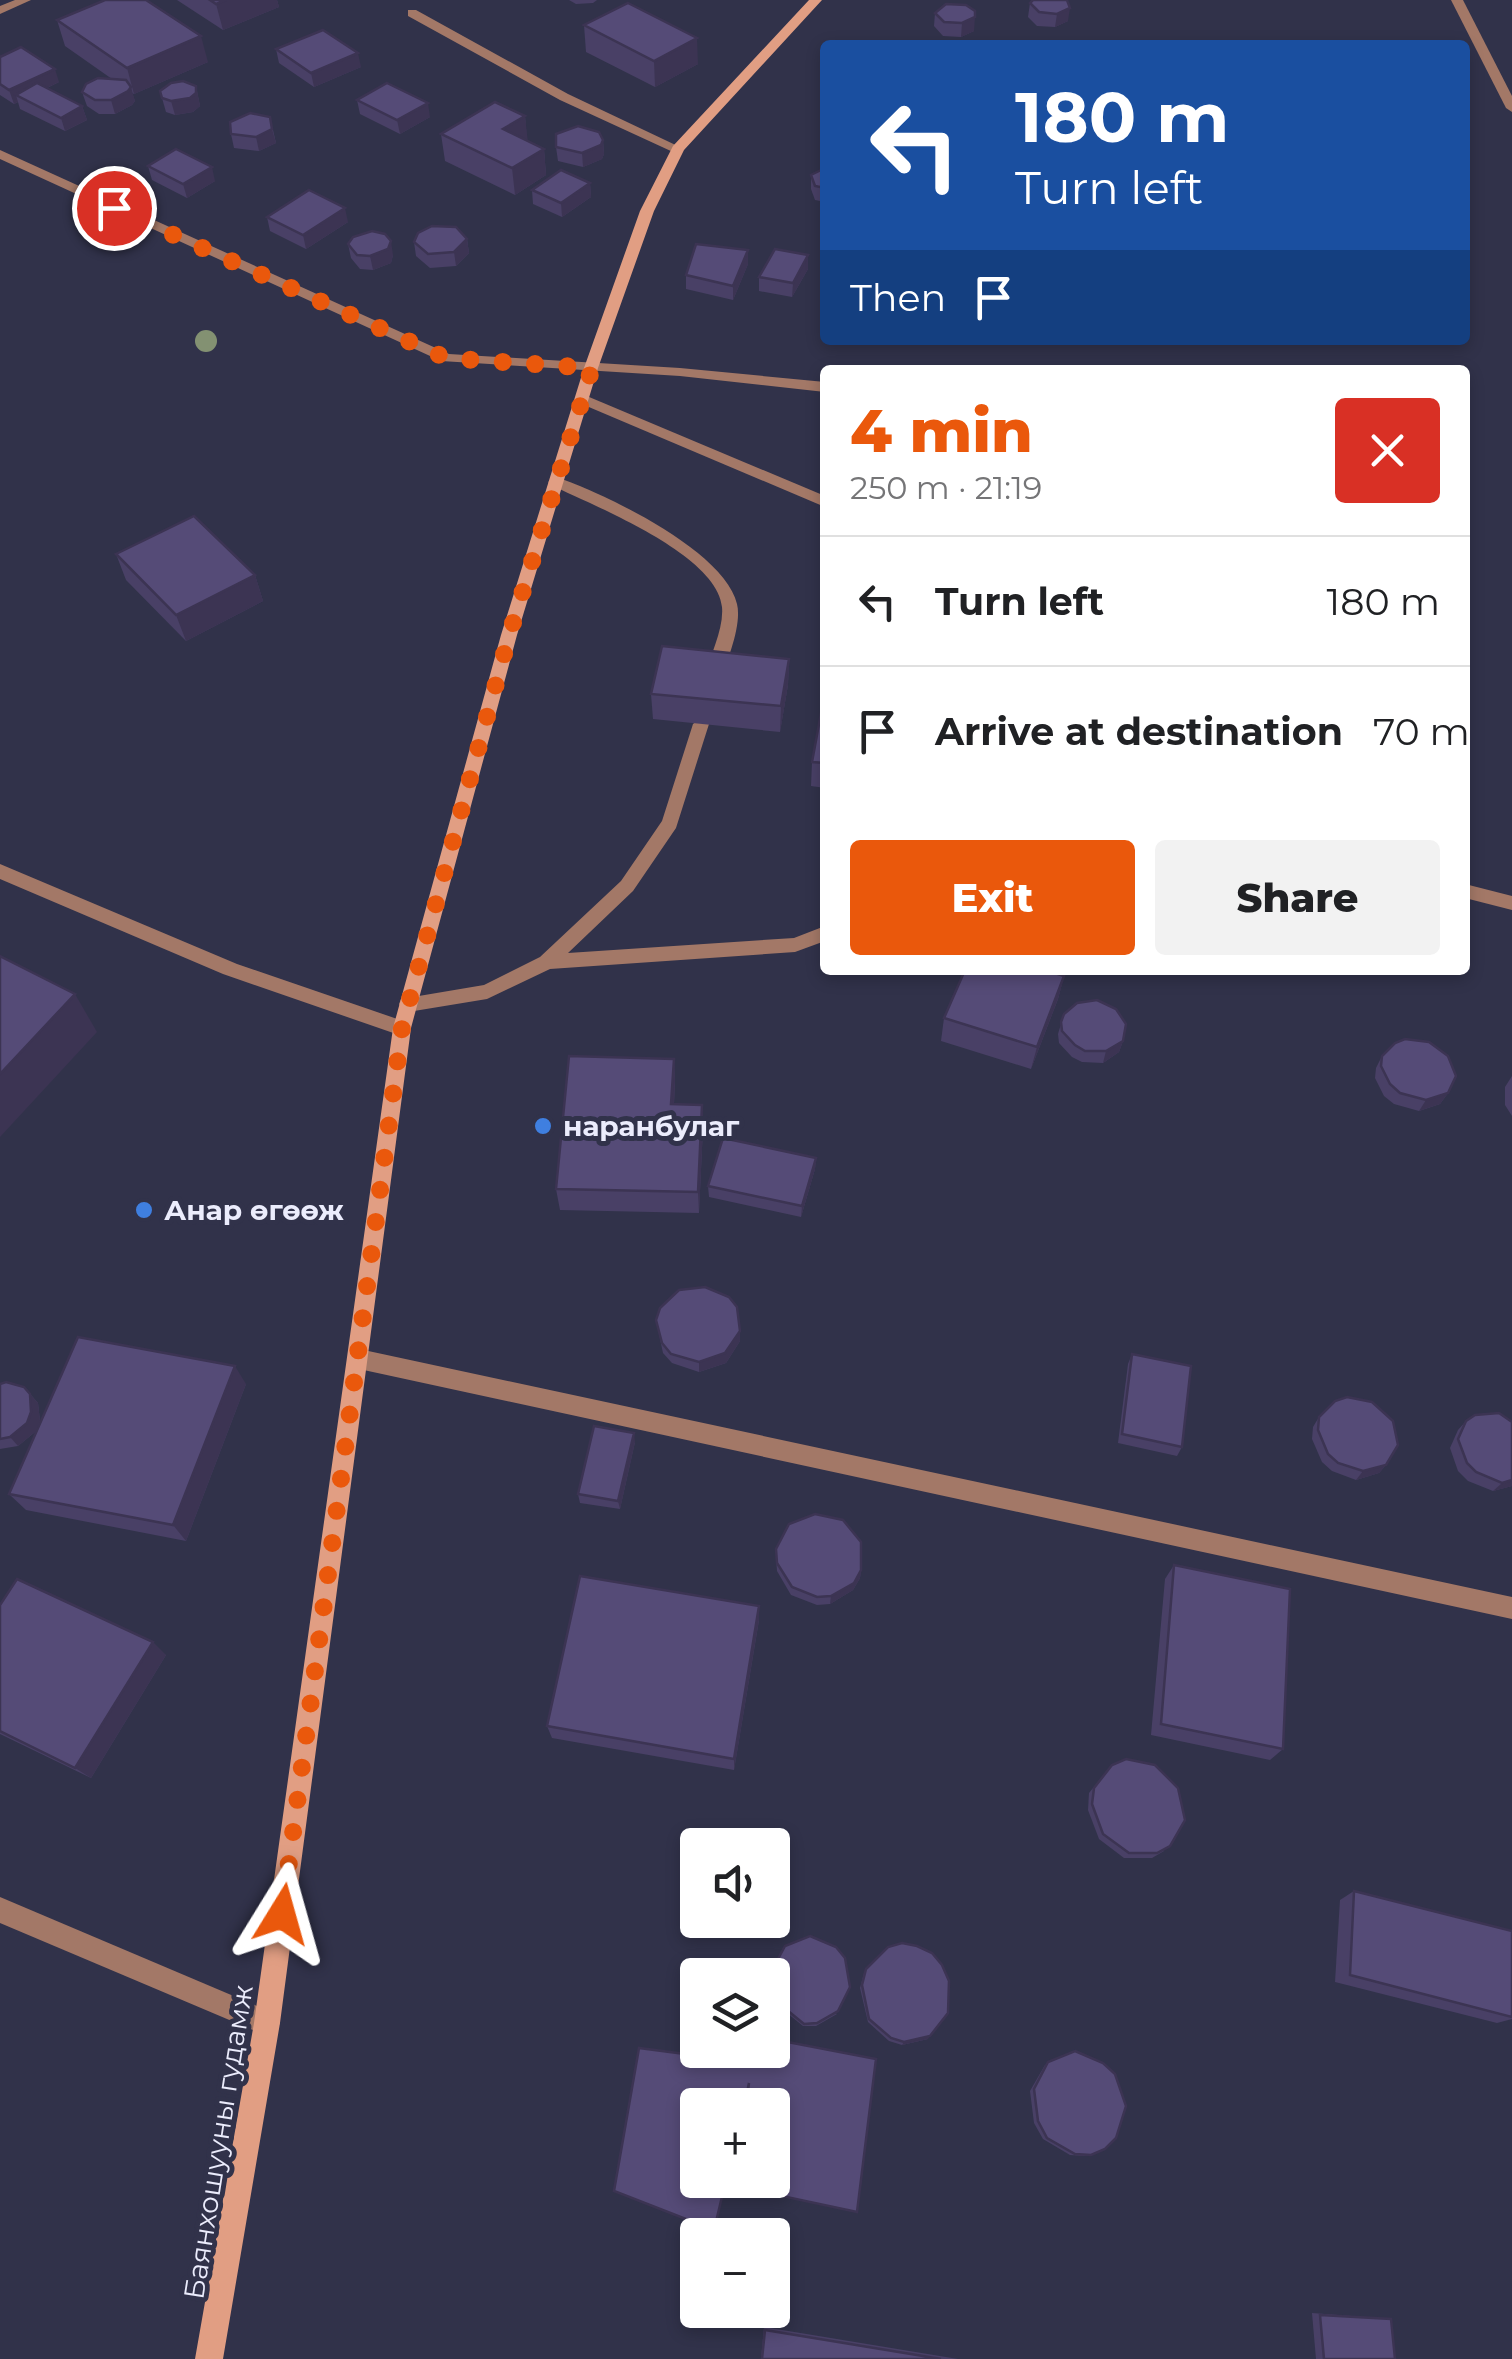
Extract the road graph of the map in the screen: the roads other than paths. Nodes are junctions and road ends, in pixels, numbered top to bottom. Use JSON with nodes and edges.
{"nodes":[{"id":1,"x":26,"y":0,"type":"edge"},
{"id":2,"x":816,"y":0,"type":"edge"},
{"id":3,"x":1457,"y":0,"type":"edge"},
{"id":4,"x":0,"y":10,"type":"edge"},
{"id":5,"x":412,"y":12,"type":"dead end"},
{"id":6,"x":1512,"y":108,"type":"edge"},
{"id":7,"x":678,"y":149,"type":"junction"},
{"id":8,"x":0,"y":154,"type":"edge"},
{"id":9,"x":592,"y":368,"type":"junction"},
{"id":10,"x":820,"y":386,"type":"edge"},
{"id":11,"x":582,"y":399,"type":"junction"},
{"id":12,"x":556,"y":482,"type":"junction"},
{"id":13,"x":820,"y":500,"type":"edge"},
{"id":14,"x":713,"y":677,"type":"edge"},
{"id":15,"x":701,"y":724,"type":"edge"},
{"id":16,"x":0,"y":871,"type":"edge"},
{"id":17,"x":1470,"y":892,"type":"edge"},
{"id":18,"x":1512,"y":904,"type":"edge"},
{"id":19,"x":820,"y":934,"type":"edge"},
{"id":20,"x":548,"y":962,"type":"junction"},
{"id":21,"x":408,"y":1004,"type":"junction"},
{"id":22,"x":402,"y":1028,"type":"junction"},
{"id":23,"x":359,"y":1359,"type":"junction"},
{"id":24,"x":1512,"y":1608,"type":"edge"},
{"id":25,"x":0,"y":1910,"type":"edge"},
{"id":26,"x":266,"y":2023,"type":"junction"},
{"id":27,"x":209,"y":2359,"type":"edge"}],
"edges":[{"from":1,"to":4,"type":"street"},
{"from":2,"to":7,"type":"main road","name":"Баянхошууны гудамж"},
{"from":3,"to":6,"type":"street"},
{"from":5,"to":7,"type":"street"},
{"from":7,"to":9,"type":"main road","name":"Баянхошууны гудамж"},
{"from":8,"to":9,"type":"street"},
{"from":9,"to":10,"type":"street"},
{"from":9,"to":11,"type":"main road","name":"Баянхошууны гудамж"},
{"from":11,"to":12,"type":"main road","name":"Баянхошууны гудамж"},
{"from":11,"to":13,"type":"street"},
{"from":12,"to":14,"type":"street"},
{"from":12,"to":21,"type":"main road","name":"Баянхошууны гудамж"},
{"from":15,"to":20,"type":"street"},
{"from":16,"to":22,"type":"street"},
{"from":17,"to":18,"type":"street"},
{"from":19,"to":20,"type":"street"},
{"from":20,"to":21,"type":"street"},
{"from":21,"to":22,"type":"main road","name":"Баянхошууны гудамж"},
{"from":22,"to":23,"type":"main road","name":"Баянхошууны гудамж"},
{"from":23,"to":24,"type":"street"},
{"from":23,"to":26,"type":"main road","name":"Баянхошууны гудамж"},
{"from":25,"to":26,"type":"street"},
{"from":26,"to":27,"type":"main road","name":"Баянхошууны гудамж"}]}
